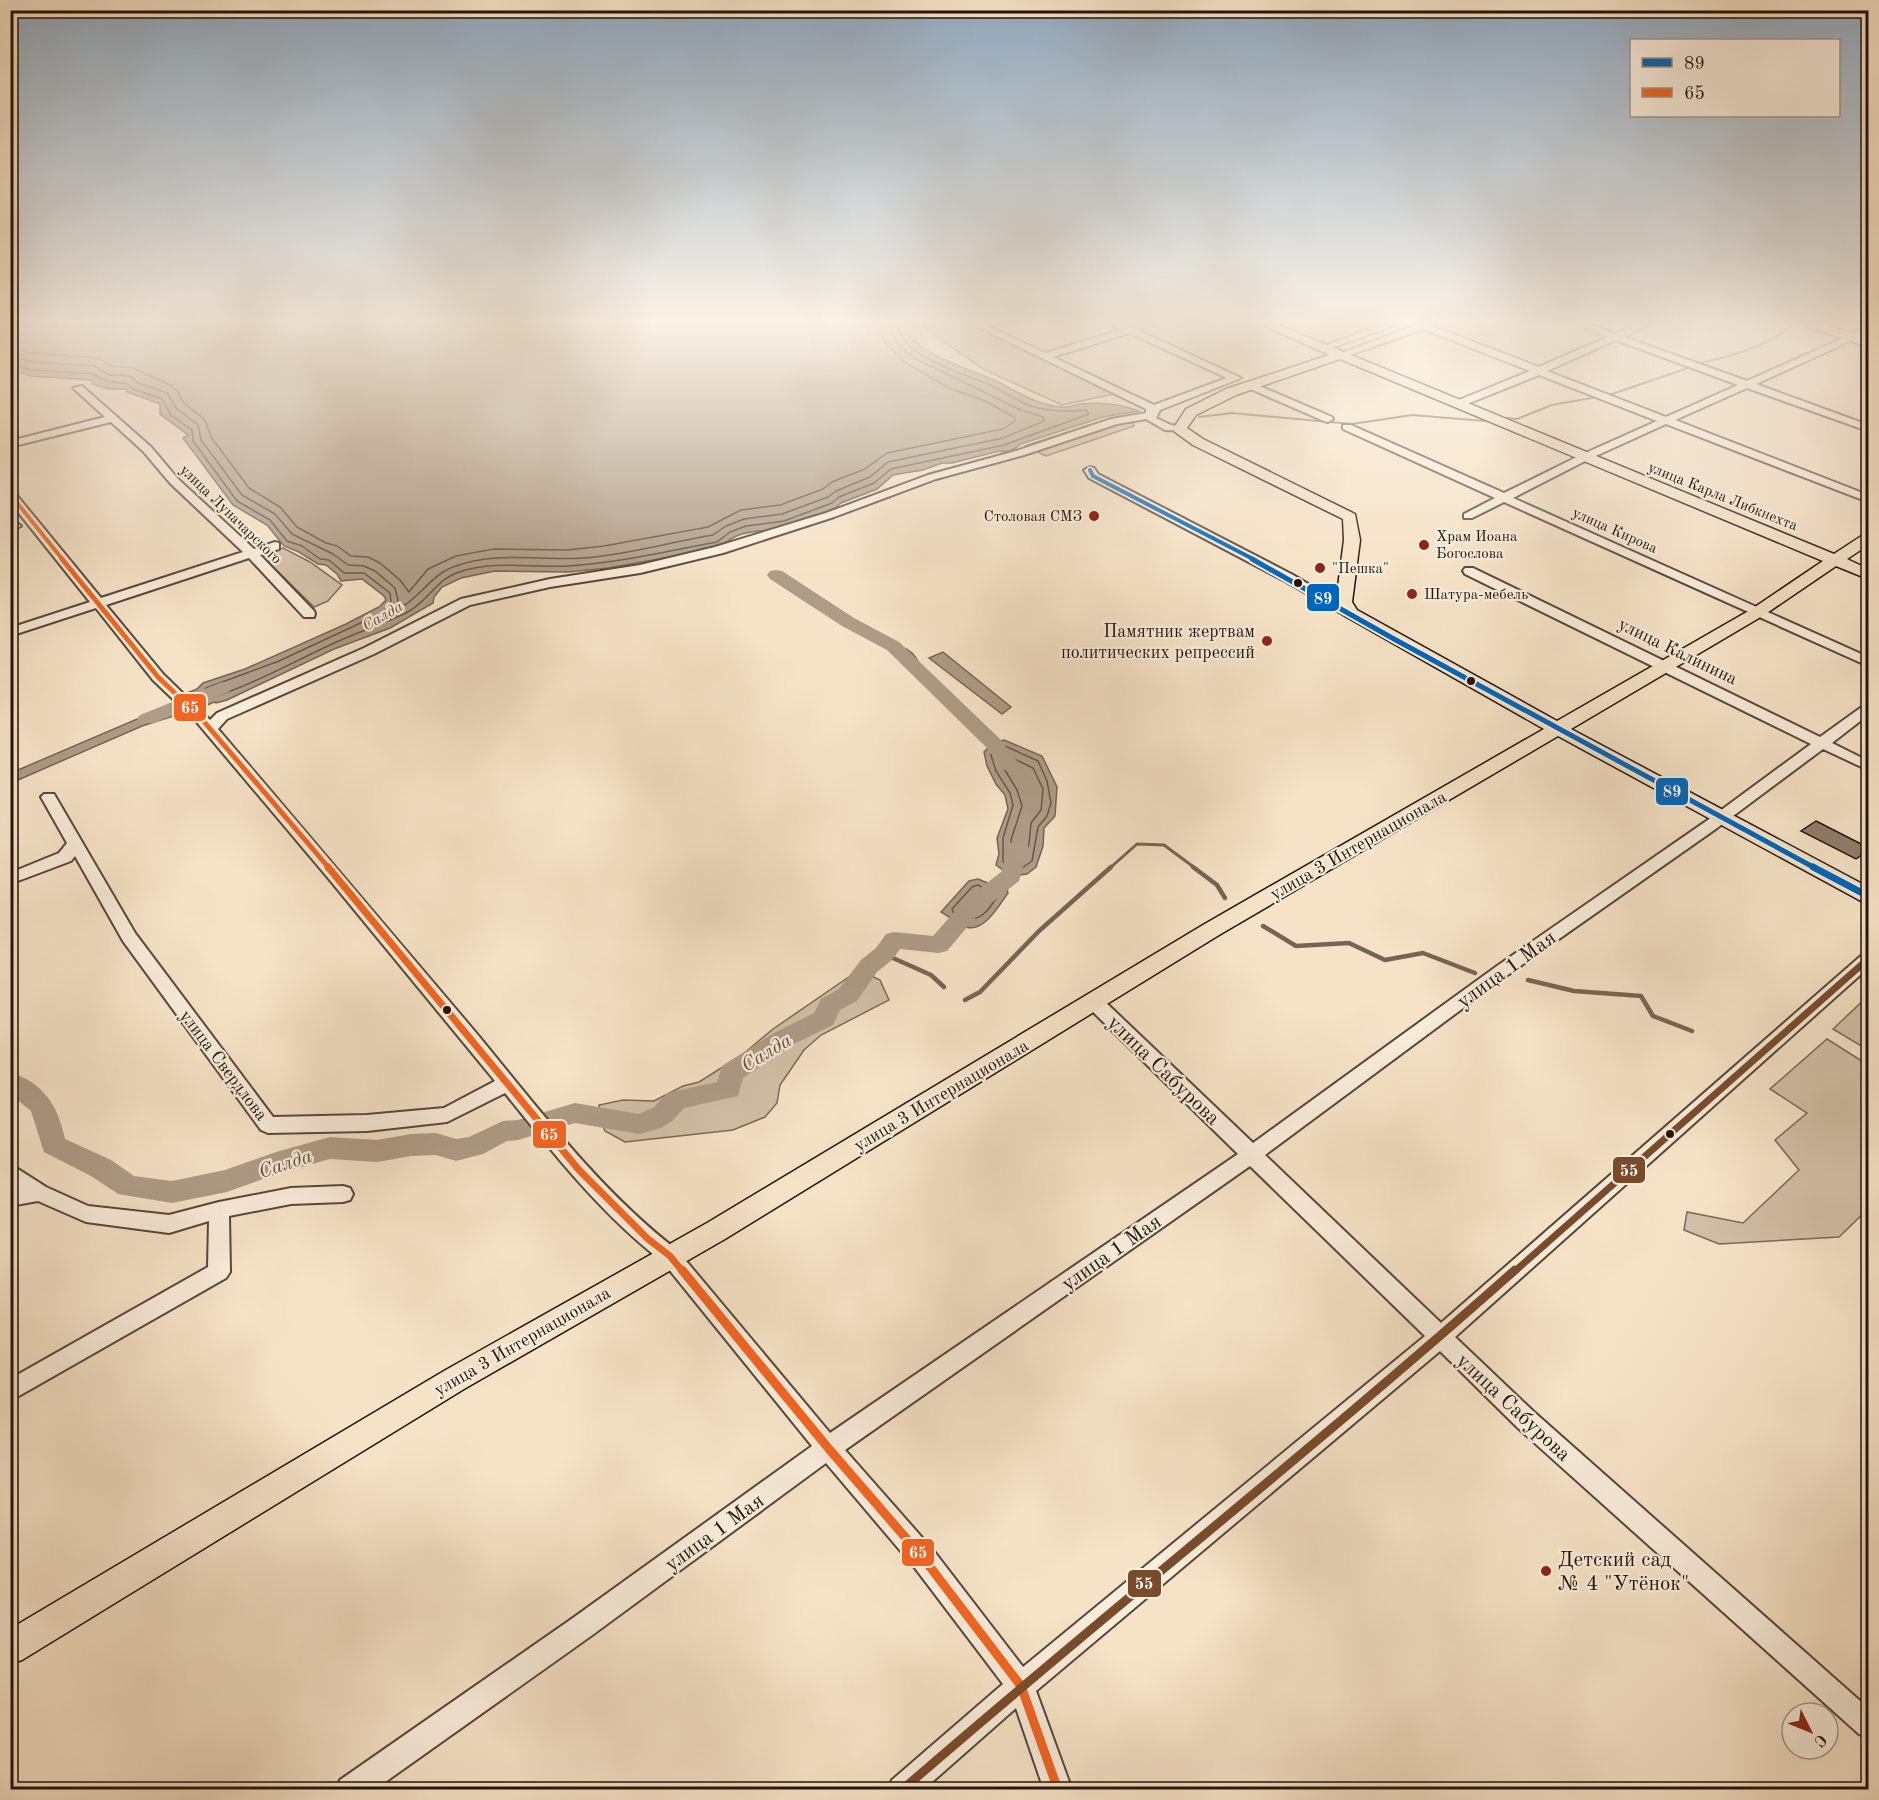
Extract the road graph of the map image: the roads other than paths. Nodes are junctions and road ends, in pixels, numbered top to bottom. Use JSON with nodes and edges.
{"nodes":[{"id":1,"x":99,"y":408,"type":"edge"},
{"id":2,"x":1151,"y":408,"type":"edge"},
{"id":3,"x":1156,"y":408,"type":"edge"},
{"id":4,"x":1200,"y":408,"type":"edge"},
{"id":5,"x":1303,"y":408,"type":"edge"},
{"id":6,"x":1468,"y":408,"type":"edge"},
{"id":7,"x":1635,"y":408,"type":"edge"},
{"id":8,"x":1694,"y":408,"type":"edge"},
{"id":9,"x":1812,"y":408,"type":"edge"},
{"id":10,"x":1152,"y":415,"type":"junction"},
{"id":11,"x":111,"y":419,"type":"junction"},
{"id":12,"x":1328,"y":419,"type":"dead end"},
{"id":13,"x":1666,"y":420,"type":"junction"},
{"id":14,"x":1347,"y":427,"type":"dead end"},
{"id":15,"x":1869,"y":428,"type":"edge"},
{"id":16,"x":1180,"y":429,"type":"junction"},
{"id":17,"x":10,"y":444,"type":"edge"},
{"id":18,"x":1585,"y":457,"type":"junction"},
{"id":19,"x":1089,"y":470,"type":"dead end"},
{"id":20,"x":10,"y":494,"type":"edge"},
{"id":21,"x":1500,"y":498,"type":"junction"},
{"id":22,"x":1869,"y":499,"type":"edge"},
{"id":23,"x":1468,"y":516,"type":"dead end"},
{"id":24,"x":1869,"y":538,"type":"edge"},
{"id":25,"x":274,"y":546,"type":"dead end"},
{"id":26,"x":252,"y":554,"type":"junction"},
{"id":27,"x":1837,"y":561,"type":"junction"},
{"id":28,"x":1469,"y":571,"type":"dead end"},
{"id":29,"x":1869,"y":574,"type":"edge"},
{"id":30,"x":100,"y":603,"type":"junction"},
{"id":31,"x":1758,"y":612,"type":"junction"},
{"id":32,"x":1352,"y":613,"type":"junction"},
{"id":33,"x":309,"y":614,"type":"dead end"},
{"id":34,"x":10,"y":632,"type":"edge"},
{"id":35,"x":1869,"y":662,"type":"edge"},
{"id":36,"x":1663,"y":666,"type":"junction"},
{"id":37,"x":1869,"y":709,"type":"edge"},
{"id":38,"x":205,"y":723,"type":"junction"},
{"id":39,"x":1558,"y":728,"type":"junction"},
{"id":40,"x":1821,"y":744,"type":"junction"},
{"id":41,"x":1869,"y":766,"type":"edge"},
{"id":42,"x":49,"y":797,"type":"dead end"},
{"id":43,"x":1720,"y":818,"type":"junction"},
{"id":44,"x":76,"y":843,"type":"junction"},
{"id":45,"x":10,"y":879,"type":"edge"},
{"id":46,"x":1869,"y":896,"type":"edge"},
{"id":47,"x":1869,"y":959,"type":"edge"},
{"id":48,"x":1094,"y":1002,"type":"junction"},
{"id":49,"x":508,"y":1083,"type":"junction"},
{"id":50,"x":1251,"y":1155,"type":"junction"},
{"id":51,"x":10,"y":1172,"type":"edge"},
{"id":52,"x":39,"y":1192,"type":"junction"},
{"id":53,"x":343,"y":1194,"type":"dead end"},
{"id":54,"x":10,"y":1198,"type":"edge"},
{"id":55,"x":219,"y":1210,"type":"junction"},
{"id":56,"x":670,"y":1256,"type":"junction"},
{"id":57,"x":1439,"y":1338,"type":"junction"},
{"id":58,"x":10,"y":1391,"type":"edge"},
{"id":59,"x":829,"y":1449,"type":"junction"},
{"id":60,"x":10,"y":1647,"type":"edge"},
{"id":61,"x":1021,"y":1686,"type":"junction"},
{"id":62,"x":1869,"y":1725,"type":"edge"},
{"id":63,"x":350,"y":1790,"type":"edge"},
{"id":64,"x":902,"y":1790,"type":"edge"},
{"id":65,"x":1058,"y":1790,"type":"edge"}],
"edges":[{"from":1,"to":11,"type":"street","name":"улица Луначарского"},
{"from":2,"to":10,"type":"street"},
{"from":3,"to":10,"type":"street"},
{"from":4,"to":16,"type":"main road"},
{"from":5,"to":12,"type":"street"},
{"from":6,"to":18,"type":"main road","name":"улица Карла Либкнехта"},
{"from":7,"to":13,"type":"street"},
{"from":8,"to":13,"type":"street"},
{"from":9,"to":15,"type":"street"},
{"from":10,"to":16,"type":"street"},
{"from":10,"to":38,"type":"street"},
{"from":11,"to":17,"type":"street"},
{"from":11,"to":26,"type":"street","name":"улица Луначарского"},
{"from":13,"to":18,"type":"street"},
{"from":13,"to":22,"type":"street"},
{"from":14,"to":21,"type":"street","name":"улица Кирова"},
{"from":16,"to":32,"type":"main road"},
{"from":18,"to":21,"type":"street"},
{"from":18,"to":27,"type":"main road","name":"улица Карла Либкнехта"},
{"from":19,"to":32,"type":"street"},
{"from":20,"to":30,"type":"street"},
{"from":21,"to":23,"type":"street"},
{"from":21,"to":31,"type":"street","name":"улица Кирова"},
{"from":24,"to":27,"type":"main road","name":"улица 3 Интернационала"},
{"from":25,"to":26,"type":"street"},
{"from":26,"to":30,"type":"street"},
{"from":26,"to":33,"type":"street","name":"улица Луначарского"},
{"from":27,"to":29,"type":"main road","name":"улица Карла Либкнехта"},
{"from":27,"to":31,"type":"main road","name":"улица 3 Интернационала"},
{"from":28,"to":36,"type":"street","name":"улица Калинина"},
{"from":30,"to":34,"type":"street"},
{"from":30,"to":38,"type":"street"},
{"from":31,"to":35,"type":"street","name":"улица Кирова"},
{"from":31,"to":36,"type":"main road","name":"улица 3 Интернационала"},
{"from":32,"to":39,"type":"main road"},
{"from":36,"to":39,"type":"main road","name":"улица 3 Интернационала"},
{"from":36,"to":40,"type":"street","name":"улица Калинина"},
{"from":37,"to":40,"type":"street","name":"улица 1 Мая"},
{"from":38,"to":49,"type":"street"},
{"from":39,"to":43,"type":"main road"},
{"from":39,"to":48,"type":"main road","name":"улица 3 Интернационала"},
{"from":40,"to":41,"type":"street","name":"улица Калинина"},
{"from":40,"to":43,"type":"street","name":"улица 1 Мая"},
{"from":42,"to":44,"type":"street","name":"улица Свердлова"},
{"from":43,"to":46,"type":"main road"},
{"from":43,"to":50,"type":"street","name":"улица 1 Мая"},
{"from":44,"to":45,"type":"street"},
{"from":44,"to":49,"type":"street","name":"улица Свердлова"},
{"from":47,"to":57,"type":"street"},
{"from":48,"to":50,"type":"street","name":"улица Сабурова"},
{"from":48,"to":56,"type":"main road","name":"улица 3 Интернационала"},
{"from":49,"to":56,"type":"street"},
{"from":50,"to":57,"type":"street","name":"улица Сабурова"},
{"from":50,"to":59,"type":"street","name":"улица 1 Мая"},
{"from":51,"to":52,"type":"street"},
{"from":52,"to":54,"type":"street"},
{"from":52,"to":55,"type":"street"},
{"from":53,"to":55,"type":"street"},
{"from":55,"to":58,"type":"street"},
{"from":56,"to":59,"type":"street"},
{"from":56,"to":60,"type":"main road","name":"улица 3 Интернационала"},
{"from":57,"to":61,"type":"street"},
{"from":57,"to":62,"type":"street","name":"улица Сабурова"},
{"from":59,"to":61,"type":"street"},
{"from":59,"to":63,"type":"street","name":"улица 1 Мая"},
{"from":61,"to":64,"type":"street"},
{"from":61,"to":65,"type":"street"}]}
